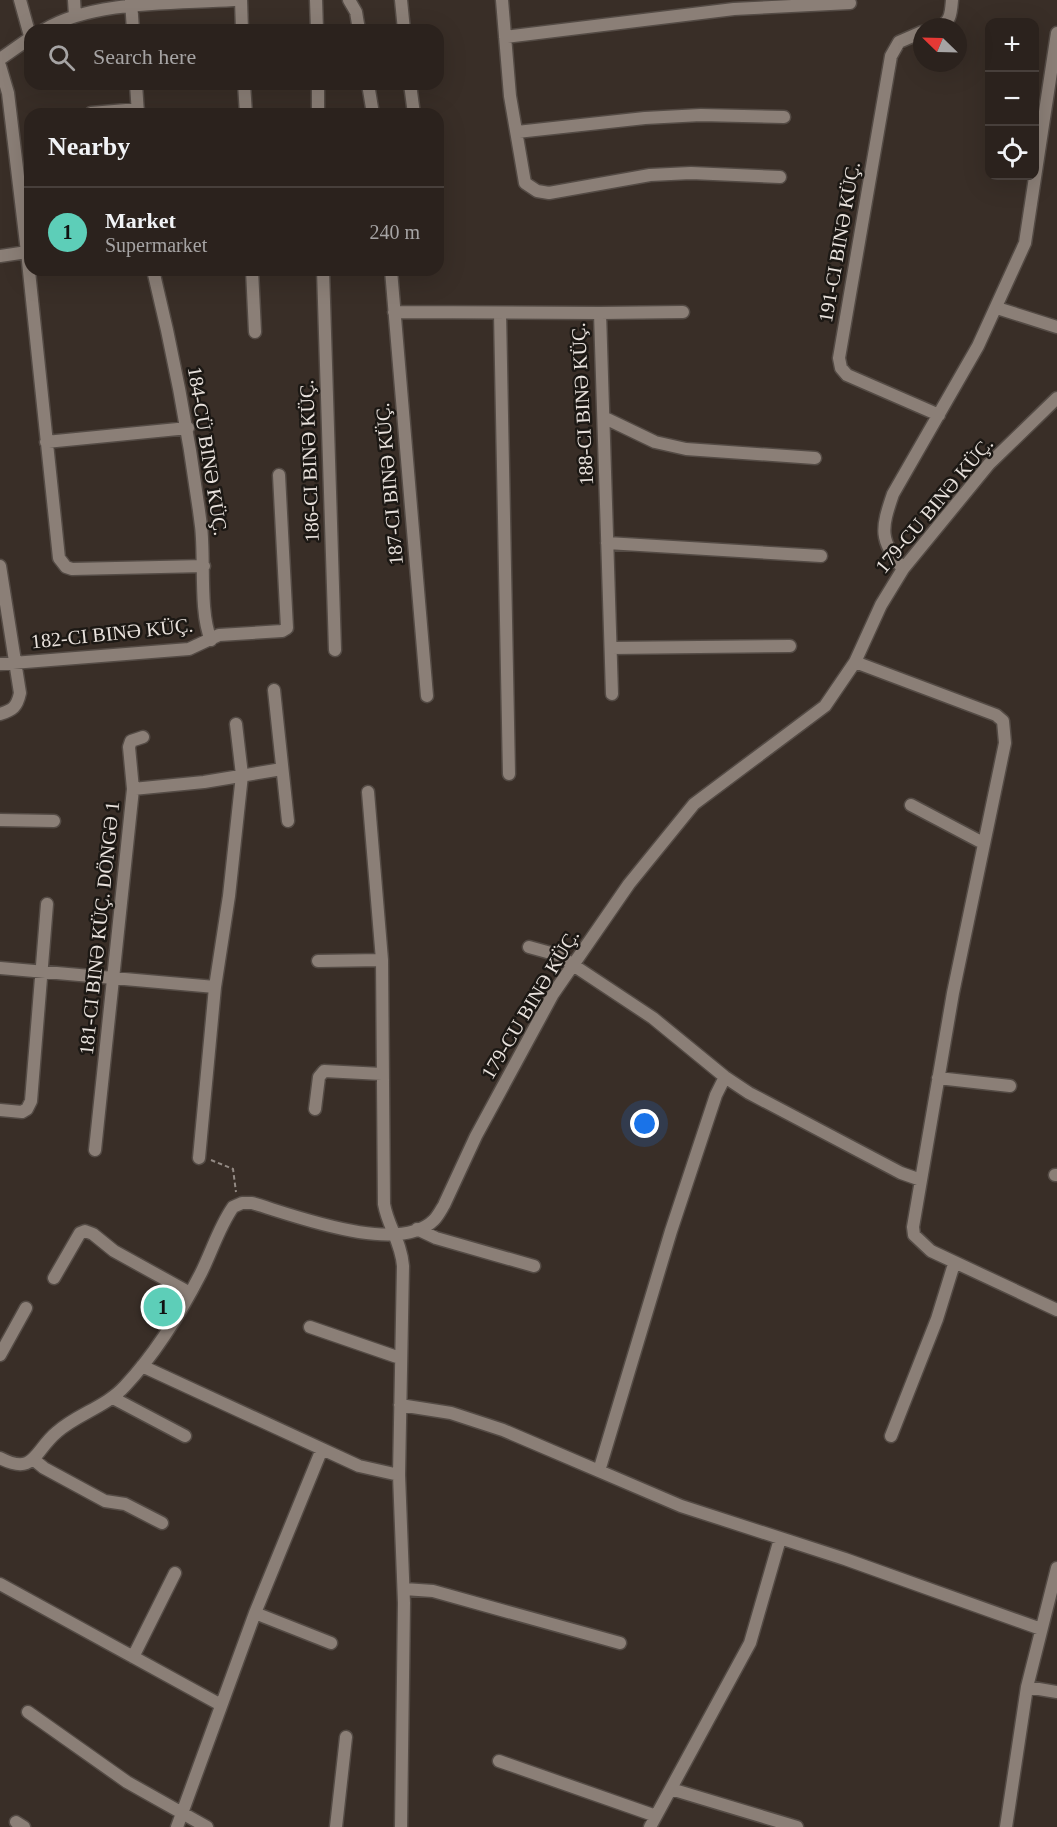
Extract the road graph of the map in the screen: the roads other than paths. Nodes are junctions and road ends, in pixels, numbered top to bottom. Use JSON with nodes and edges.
{"nodes":[{"id":1,"x":20,"y":0,"type":"edge"},
{"id":2,"x":74,"y":0,"type":"edge"},
{"id":3,"x":233,"y":0,"type":"edge"},
{"id":4,"x":241,"y":0,"type":"edge"},
{"id":5,"x":316,"y":0,"type":"edge"},
{"id":6,"x":349,"y":0,"type":"edge"},
{"id":7,"x":401,"y":0,"type":"edge"},
{"id":8,"x":502,"y":0,"type":"edge"},
{"id":9,"x":952,"y":0,"type":"edge"},
{"id":10,"x":850,"y":3,"type":"dead end"},
{"id":11,"x":131,"y":4,"type":"edge"},
{"id":12,"x":75,"y":16,"type":"junction"},
{"id":13,"x":948,"y":18,"type":"edge"},
{"id":14,"x":26,"y":24,"type":"edge"},
{"id":15,"x":57,"y":24,"type":"edge"},
{"id":16,"x":133,"y":24,"type":"edge"},
{"id":17,"x":242,"y":24,"type":"edge"},
{"id":18,"x":317,"y":24,"type":"edge"},
{"id":19,"x":358,"y":24,"type":"edge"},
{"id":20,"x":403,"y":24,"type":"edge"},
{"id":21,"x":1057,"y":33,"type":"edge"},
{"id":22,"x":913,"y":36,"type":"edge"},
{"id":23,"x":505,"y":37,"type":"junction"},
{"id":24,"x":24,"y":41,"type":"edge"},
{"id":25,"x":0,"y":59,"type":"edge"},
{"id":26,"x":0,"y":66,"type":"edge"},
{"id":27,"x":136,"y":90,"type":"edge"},
{"id":28,"x":244,"y":90,"type":"edge"},
{"id":29,"x":318,"y":90,"type":"edge"},
{"id":30,"x":369,"y":90,"type":"edge"},
{"id":31,"x":412,"y":90,"type":"edge"},
{"id":32,"x":138,"y":108,"type":"edge"},
{"id":33,"x":246,"y":108,"type":"edge"},
{"id":34,"x":318,"y":108,"type":"edge"},
{"id":35,"x":372,"y":108,"type":"edge"},
{"id":36,"x":413,"y":108,"type":"edge"},
{"id":37,"x":784,"y":117,"type":"dead end"},
{"id":38,"x":517,"y":132,"type":"junction"},
{"id":39,"x":780,"y":177,"type":"dead end"},
{"id":40,"x":24,"y":227,"type":"edge"},
{"id":41,"x":24,"y":252,"type":"edge"},
{"id":42,"x":0,"y":256,"type":"edge"},
{"id":43,"x":29,"y":276,"type":"edge"},
{"id":44,"x":154,"y":276,"type":"edge"},
{"id":45,"x":252,"y":276,"type":"edge"},
{"id":46,"x":323,"y":276,"type":"edge"},
{"id":47,"x":391,"y":276,"type":"edge"},
{"id":48,"x":997,"y":308,"type":"junction"},
{"id":49,"x":394,"y":312,"type":"junction"},
{"id":50,"x":501,"y":312,"type":"junction"},
{"id":51,"x":683,"y":312,"type":"dead end"},
{"id":52,"x":600,"y":313,"type":"junction"},
{"id":53,"x":1057,"y":327,"type":"edge"},
{"id":54,"x":255,"y":332,"type":"dead end"},
{"id":55,"x":1057,"y":398,"type":"edge"},
{"id":56,"x":939,"y":415,"type":"junction"},
{"id":57,"x":605,"y":418,"type":"junction"},
{"id":58,"x":188,"y":428,"type":"junction"},
{"id":59,"x":46,"y":442,"type":"junction"},
{"id":60,"x":815,"y":458,"type":"dead end"},
{"id":61,"x":279,"y":475,"type":"dead end"},
{"id":62,"x":608,"y":543,"type":"junction"},
{"id":63,"x":821,"y":556,"type":"dead end"},
{"id":64,"x":0,"y":566,"type":"edge"},
{"id":65,"x":204,"y":566,"type":"junction"},
{"id":66,"x":903,"y":569,"type":"junction"},
{"id":67,"x":211,"y":640,"type":"junction"},
{"id":68,"x":790,"y":646,"type":"dead end"},
{"id":69,"x":611,"y":648,"type":"junction"},
{"id":70,"x":335,"y":650,"type":"dead end"},
{"id":71,"x":17,"y":662,"type":"junction"},
{"id":72,"x":855,"y":662,"type":"junction"},
{"id":73,"x":0,"y":664,"type":"edge"},
{"id":74,"x":274,"y":690,"type":"dead end"},
{"id":75,"x":612,"y":694,"type":"dead end"},
{"id":76,"x":427,"y":696,"type":"dead end"},
{"id":77,"x":0,"y":714,"type":"edge"},
{"id":78,"x":236,"y":724,"type":"dead end"},
{"id":79,"x":143,"y":737,"type":"dead end"},
{"id":80,"x":282,"y":769,"type":"junction"},
{"id":81,"x":509,"y":774,"type":"dead end"},
{"id":82,"x":242,"y":775,"type":"junction"},
{"id":83,"x":133,"y":789,"type":"junction"},
{"id":84,"x":368,"y":792,"type":"dead end"},
{"id":85,"x":911,"y":805,"type":"dead end"},
{"id":86,"x":0,"y":820,"type":"edge"},
{"id":87,"x":54,"y":821,"type":"dead end"},
{"id":88,"x":288,"y":821,"type":"dead end"},
{"id":89,"x":983,"y":843,"type":"junction"},
{"id":90,"x":47,"y":904,"type":"dead end"},
{"id":91,"x":529,"y":947,"type":"dead end"},
{"id":92,"x":382,"y":960,"type":"junction"},
{"id":93,"x":318,"y":961,"type":"dead end"},
{"id":94,"x":573,"y":965,"type":"junction"},
{"id":95,"x":0,"y":968,"type":"edge"},
{"id":96,"x":41,"y":972,"type":"junction"},
{"id":97,"x":113,"y":979,"type":"junction"},
{"id":98,"x":215,"y":987,"type":"junction"},
{"id":99,"x":382,"y":1074,"type":"junction"},
{"id":100,"x":725,"y":1077,"type":"junction"},
{"id":101,"x":938,"y":1078,"type":"junction"},
{"id":102,"x":1010,"y":1086,"type":"dead end"},
{"id":103,"x":315,"y":1109,"type":"dead end"},
{"id":104,"x":0,"y":1110,"type":"edge"},
{"id":105,"x":95,"y":1150,"type":"dead end"},
{"id":106,"x":199,"y":1158,"type":"road end"},
{"id":107,"x":921,"y":1180,"type":"junction"},
{"id":108,"x":417,"y":1229,"type":"junction"},
{"id":109,"x":395,"y":1235,"type":"junction"},
{"id":110,"x":954,"y":1264,"type":"junction"},
{"id":111,"x":534,"y":1266,"type":"dead end"},
{"id":112,"x":54,"y":1278,"type":"dead end"},
{"id":113,"x":190,"y":1293,"type":"junction"},
{"id":114,"x":26,"y":1308,"type":"dead end"},
{"id":115,"x":1057,"y":1310,"type":"edge"},
{"id":116,"x":310,"y":1327,"type":"dead end"},
{"id":117,"x":0,"y":1355,"type":"edge"},
{"id":118,"x":400,"y":1358,"type":"junction"},
{"id":119,"x":142,"y":1366,"type":"junction"},
{"id":120,"x":113,"y":1398,"type":"junction"},
{"id":121,"x":400,"y":1405,"type":"junction"},
{"id":122,"x":185,"y":1436,"type":"dead end"},
{"id":123,"x":891,"y":1436,"type":"dead end"},
{"id":124,"x":322,"y":1449,"type":"junction"},
{"id":125,"x":0,"y":1458,"type":"edge"},
{"id":126,"x":33,"y":1459,"type":"junction"},
{"id":127,"x":599,"y":1471,"type":"junction"},
{"id":128,"x":399,"y":1475,"type":"junction"},
{"id":129,"x":162,"y":1522,"type":"dead end"},
{"id":130,"x":780,"y":1539,"type":"junction"},
{"id":131,"x":1057,"y":1568,"type":"edge"},
{"id":132,"x":175,"y":1573,"type":"dead end"},
{"id":133,"x":0,"y":1584,"type":"edge"},
{"id":134,"x":404,"y":1589,"type":"junction"},
{"id":135,"x":255,"y":1613,"type":"junction"},
{"id":136,"x":1041,"y":1629,"type":"junction"},
{"id":137,"x":331,"y":1643,"type":"dead end"},
{"id":138,"x":620,"y":1643,"type":"dead end"},
{"id":139,"x":133,"y":1656,"type":"junction"},
{"id":140,"x":1027,"y":1687,"type":"junction"},
{"id":141,"x":1057,"y":1692,"type":"edge"},
{"id":142,"x":221,"y":1704,"type":"junction"},
{"id":143,"x":28,"y":1712,"type":"dead end"},
{"id":144,"x":346,"y":1737,"type":"dead end"},
{"id":145,"x":499,"y":1761,"type":"dead end"},
{"id":146,"x":671,"y":1789,"type":"junction"},
{"id":147,"x":182,"y":1815,"type":"junction"},
{"id":148,"x":653,"y":1822,"type":"edge"},
{"id":149,"x":177,"y":1827,"type":"edge"},
{"id":150,"x":207,"y":1827,"type":"edge"},
{"id":151,"x":336,"y":1827,"type":"edge"},
{"id":152,"x":401,"y":1827,"type":"edge"},
{"id":153,"x":797,"y":1827,"type":"edge"},
{"id":154,"x":1006,"y":1827,"type":"edge"}],
"edges":[{"from":1,"to":14,"type":"street"},
{"from":2,"to":12,"type":"street"},
{"from":3,"to":11,"type":"street"},
{"from":4,"to":17,"type":"street"},
{"from":5,"to":18,"type":"street"},
{"from":6,"to":19,"type":"street"},
{"from":7,"to":20,"type":"street"},
{"from":8,"to":23,"type":"street"},
{"from":9,"to":13,"type":"street"},
{"from":10,"to":23,"type":"street"},
{"from":11,"to":12,"type":"street"},
{"from":11,"to":16,"type":"street"},
{"from":12,"to":15,"type":"street"},
{"from":21,"to":48,"type":"street"},
{"from":22,"to":56,"type":"street","name":"191-CI BINƏ KÜÇ."},
{"from":23,"to":38,"type":"street"},
{"from":24,"to":25,"type":"street"},
{"from":26,"to":40,"type":"street"},
{"from":27,"to":32,"type":"street"},
{"from":28,"to":33,"type":"street"},
{"from":29,"to":34,"type":"street"},
{"from":30,"to":35,"type":"street"},
{"from":31,"to":36,"type":"street"},
{"from":37,"to":38,"type":"street"},
{"from":38,"to":39,"type":"street"},
{"from":41,"to":42,"type":"street"},
{"from":43,"to":59,"type":"street"},
{"from":44,"to":58,"type":"street","name":"184-CÜ BINƏ KÜÇ."},
{"from":45,"to":54,"type":"street"},
{"from":46,"to":70,"type":"street"},
{"from":47,"to":49,"type":"street"},
{"from":48,"to":53,"type":"street"},
{"from":48,"to":56,"type":"street"},
{"from":49,"to":50,"type":"street","name":"188-CI BINƏ KÜÇ."},
{"from":49,"to":76,"type":"street"},
{"from":50,"to":52,"type":"street","name":"188-CI BINƏ KÜÇ."},
{"from":50,"to":81,"type":"street"},
{"from":51,"to":52,"type":"street"},
{"from":52,"to":57,"type":"street","name":"188-CI BINƏ KÜÇ."},
{"from":55,"to":66,"type":"street","name":"179-CU BINƏ KÜÇ."},
{"from":56,"to":66,"type":"street"},
{"from":57,"to":60,"type":"street"},
{"from":57,"to":62,"type":"street","name":"188-CI BINƏ KÜÇ."},
{"from":58,"to":59,"type":"street"},
{"from":58,"to":65,"type":"street","name":"184-CÜ BINƏ KÜÇ."},
{"from":59,"to":65,"type":"street"},
{"from":61,"to":67,"type":"street","name":"182-CI BINƏ KÜÇ."},
{"from":62,"to":63,"type":"street"},
{"from":62,"to":69,"type":"street","name":"188-CI BINƏ KÜÇ."},
{"from":64,"to":71,"type":"street"},
{"from":65,"to":67,"type":"street","name":"184-CÜ BINƏ KÜÇ."},
{"from":66,"to":72,"type":"street","name":"179-CU BINƏ KÜÇ."},
{"from":67,"to":71,"type":"street","name":"182-CI BINƏ KÜÇ."},
{"from":68,"to":69,"type":"street"},
{"from":69,"to":75,"type":"street","name":"188-CI BINƏ KÜÇ."},
{"from":71,"to":73,"type":"street","name":"182-CI BINƏ KÜÇ."},
{"from":71,"to":77,"type":"street"},
{"from":72,"to":89,"type":"street"},
{"from":72,"to":94,"type":"street","name":"179-CU BINƏ KÜÇ."},
{"from":74,"to":80,"type":"street"},
{"from":78,"to":82,"type":"street"},
{"from":79,"to":83,"type":"street"},
{"from":80,"to":82,"type":"street","name":"181-CI BINƏ KÜÇ. DÖNGƏ 1"},
{"from":80,"to":88,"type":"street"},
{"from":82,"to":83,"type":"street","name":"181-CI BINƏ KÜÇ. DÖNGƏ 1"},
{"from":82,"to":98,"type":"street"},
{"from":83,"to":97,"type":"street","name":"181-CI BINƏ KÜÇ. DÖNGƏ 1"},
{"from":84,"to":92,"type":"street"},
{"from":85,"to":89,"type":"street"},
{"from":86,"to":87,"type":"street"},
{"from":89,"to":101,"type":"street"},
{"from":90,"to":96,"type":"street"},
{"from":91,"to":94,"type":"street"},
{"from":92,"to":93,"type":"street"},
{"from":92,"to":99,"type":"street"},
{"from":94,"to":100,"type":"street"},
{"from":94,"to":108,"type":"street","name":"179-CU BINƏ KÜÇ."},
{"from":95,"to":96,"type":"street"},
{"from":96,"to":97,"type":"street"},
{"from":96,"to":104,"type":"street"},
{"from":97,"to":98,"type":"street"},
{"from":97,"to":105,"type":"street","name":"181-CI BINƏ KÜÇ. DÖNGƏ 1"},
{"from":98,"to":106,"type":"street"},
{"from":99,"to":103,"type":"street"},
{"from":99,"to":109,"type":"street"},
{"from":100,"to":107,"type":"street"},
{"from":100,"to":127,"type":"street"},
{"from":101,"to":102,"type":"street"},
{"from":101,"to":107,"type":"street"},
{"from":107,"to":110,"type":"street"},
{"from":108,"to":109,"type":"street","name":"179-CU BINƏ KÜÇ."},
{"from":108,"to":111,"type":"street"},
{"from":109,"to":113,"type":"street","name":"179-CU BINƏ KÜÇ."},
{"from":109,"to":118,"type":"street"},
{"from":110,"to":115,"type":"street"},
{"from":110,"to":123,"type":"street"},
{"from":112,"to":113,"type":"street"},
{"from":113,"to":119,"type":"street"},
{"from":114,"to":117,"type":"street"},
{"from":116,"to":118,"type":"street"},
{"from":118,"to":121,"type":"street"},
{"from":119,"to":120,"type":"street"},
{"from":119,"to":124,"type":"street"},
{"from":120,"to":122,"type":"street"},
{"from":120,"to":126,"type":"street"},
{"from":121,"to":127,"type":"street"},
{"from":121,"to":128,"type":"street"},
{"from":124,"to":128,"type":"street"},
{"from":124,"to":135,"type":"street"},
{"from":125,"to":126,"type":"street"},
{"from":126,"to":129,"type":"street"},
{"from":127,"to":130,"type":"street"},
{"from":128,"to":134,"type":"street"},
{"from":130,"to":136,"type":"street"},
{"from":130,"to":146,"type":"street"},
{"from":131,"to":136,"type":"street"},
{"from":132,"to":139,"type":"street"},
{"from":133,"to":139,"type":"street"},
{"from":134,"to":138,"type":"street"},
{"from":134,"to":152,"type":"street"},
{"from":135,"to":137,"type":"street"},
{"from":135,"to":142,"type":"street"},
{"from":136,"to":140,"type":"street"},
{"from":139,"to":142,"type":"street"},
{"from":140,"to":141,"type":"street"},
{"from":140,"to":154,"type":"street"},
{"from":142,"to":147,"type":"street"},
{"from":143,"to":147,"type":"street"},
{"from":144,"to":151,"type":"street"},
{"from":145,"to":148,"type":"street"},
{"from":146,"to":148,"type":"street"},
{"from":146,"to":153,"type":"street"},
{"from":147,"to":149,"type":"street"},
{"from":147,"to":150,"type":"street"}]}
